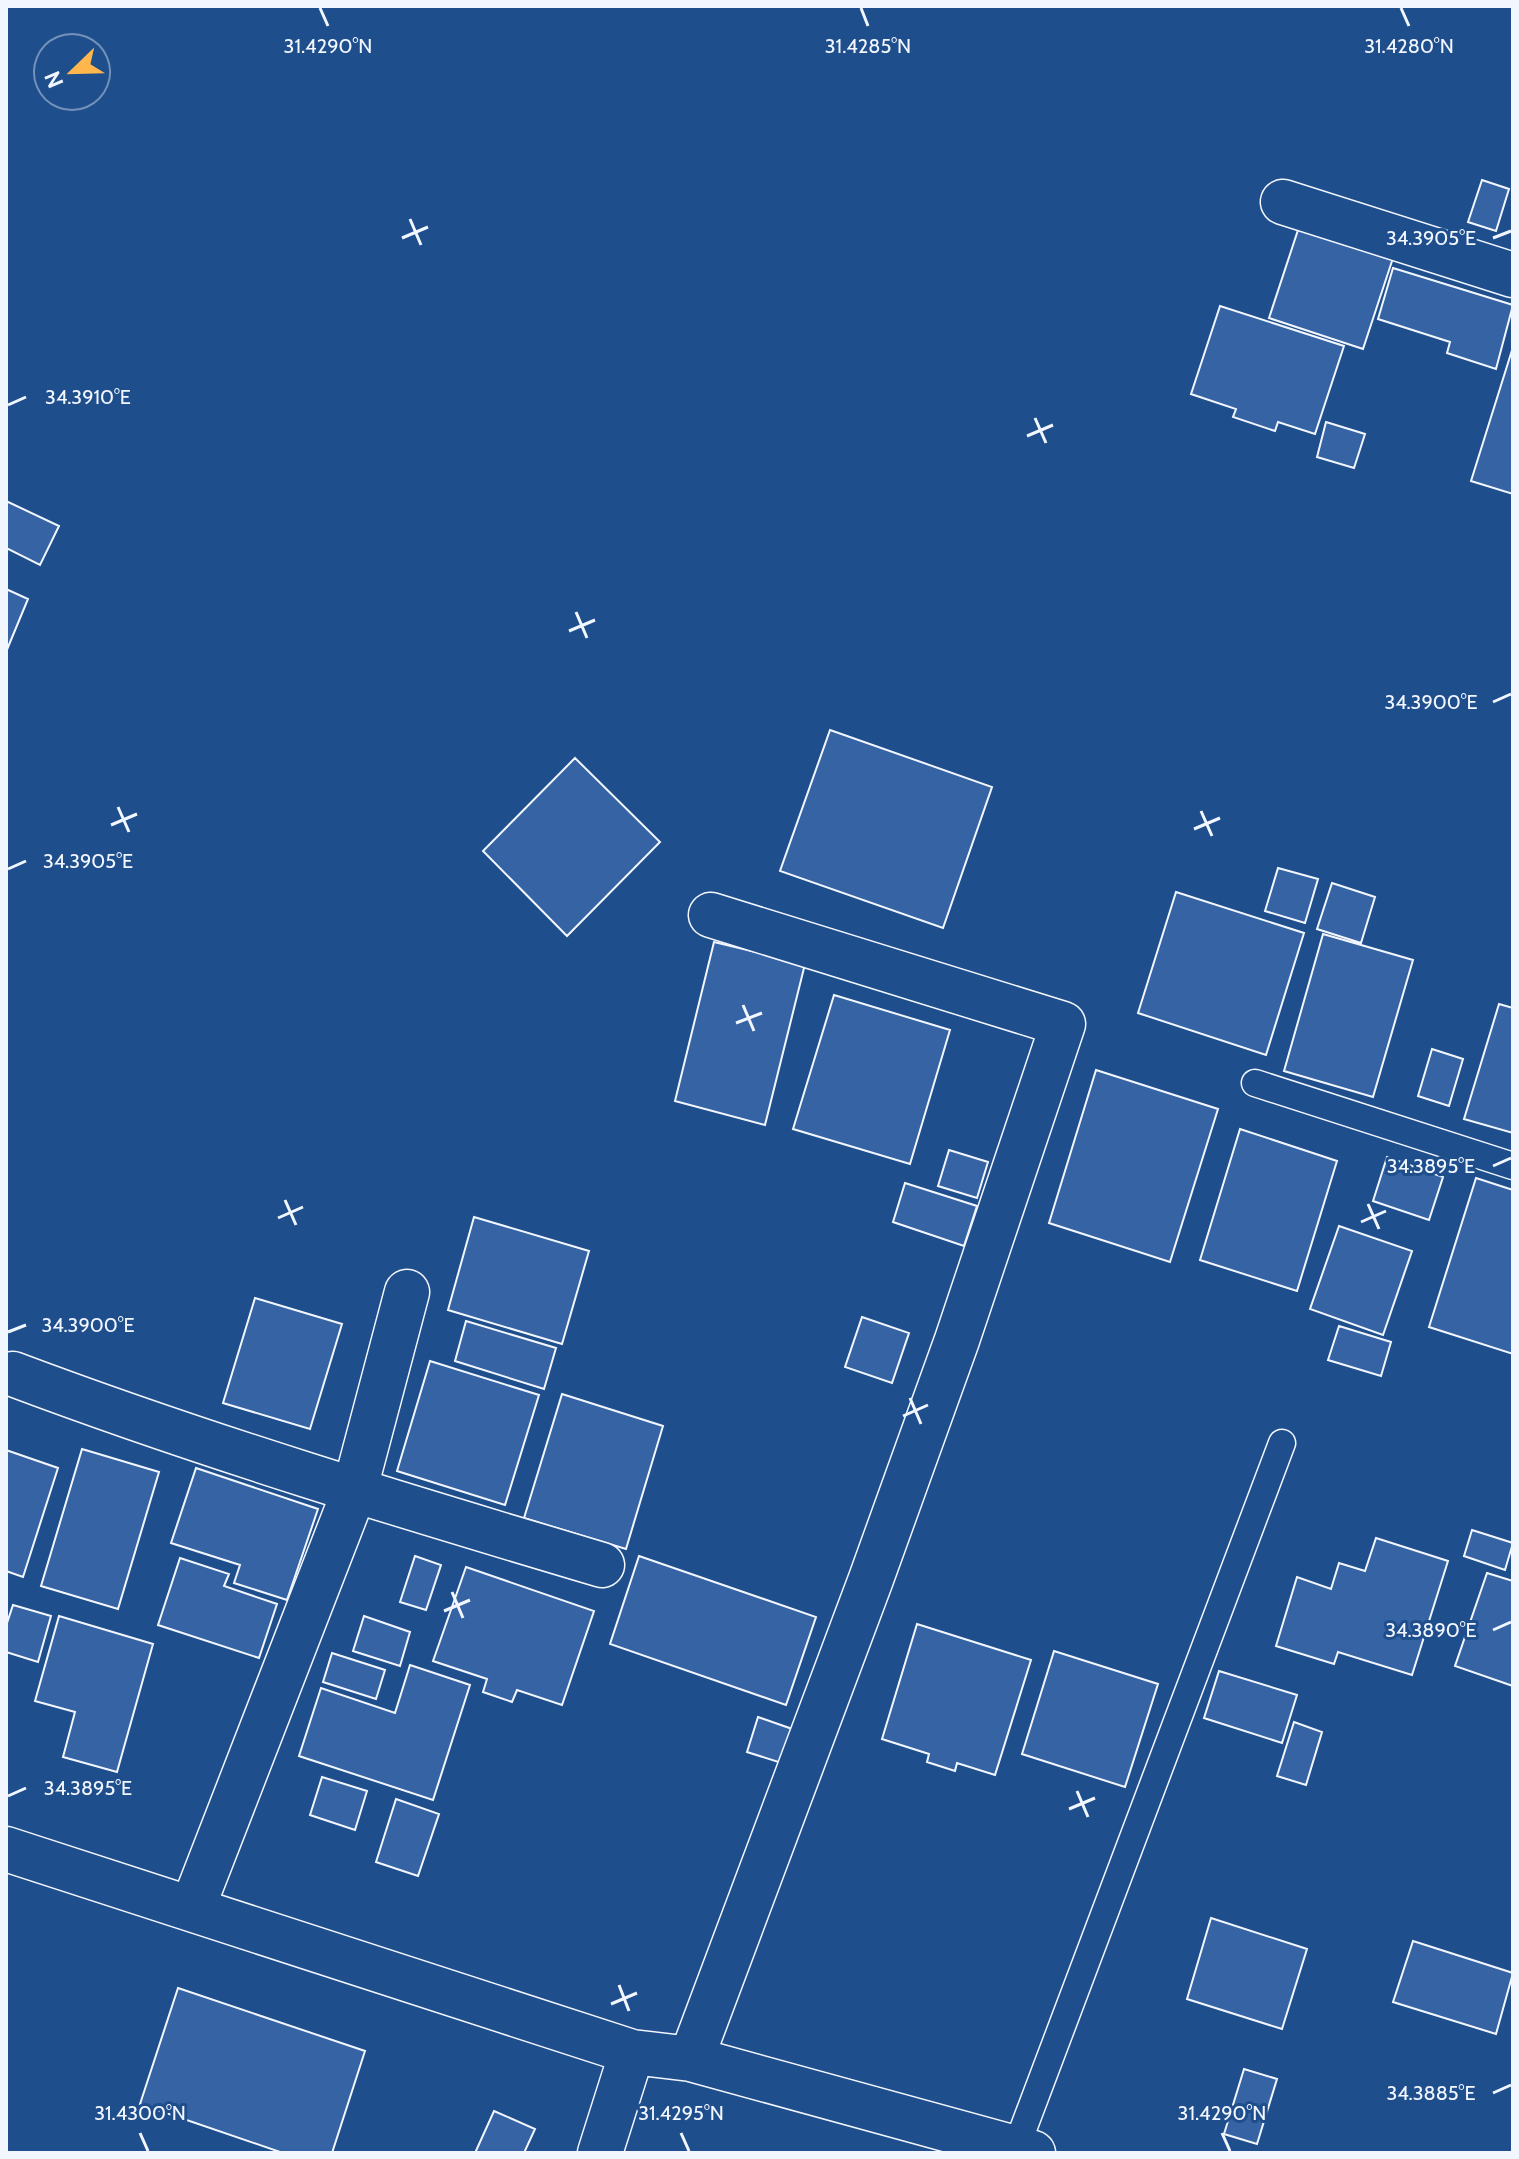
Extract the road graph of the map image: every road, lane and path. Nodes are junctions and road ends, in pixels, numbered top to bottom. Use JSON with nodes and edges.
{"nodes":[{"id":1,"x":1283,"y":202,"type":"dead end"},
{"id":2,"x":1513,"y":275,"type":"edge"},
{"id":3,"x":711,"y":915,"type":"dead end"},
{"id":4,"x":1255,"y":1083,"type":"dead end"},
{"id":5,"x":1513,"y":1166,"type":"edge"},
{"id":6,"x":407,"y":1292,"type":"dead end"},
{"id":7,"x":13,"y":1374,"type":"dead end"},
{"id":8,"x":1282,"y":1443,"type":"dead end"},
{"id":9,"x":354,"y":1492,"type":"junction"},
{"id":10,"x":602,"y":1565,"type":"dead end"},
{"id":11,"x":6,"y":1849,"type":"edge"},
{"id":12,"x":192,"y":1909,"type":"junction"},
{"id":13,"x":632,"y":2052,"type":"junction"},
{"id":14,"x":691,"y":2059,"type":"junction"},
{"id":15,"x":1025,"y":2150,"type":"edge"},
{"id":16,"x":600,"y":2153,"type":"edge"}],
"edges":[{"from":1,"to":2,"type":"street"},
{"from":3,"to":14,"type":"street"},
{"from":4,"to":5,"type":"lane"},
{"from":6,"to":9,"type":"street"},
{"from":7,"to":9,"type":"street"},
{"from":8,"to":15,"type":"lane"},
{"from":9,"to":10,"type":"street"},
{"from":9,"to":12,"type":"street"},
{"from":11,"to":12,"type":"street"},
{"from":12,"to":13,"type":"street"},
{"from":13,"to":14,"type":"street"},
{"from":13,"to":16,"type":"street"},
{"from":14,"to":15,"type":"street"}]}
